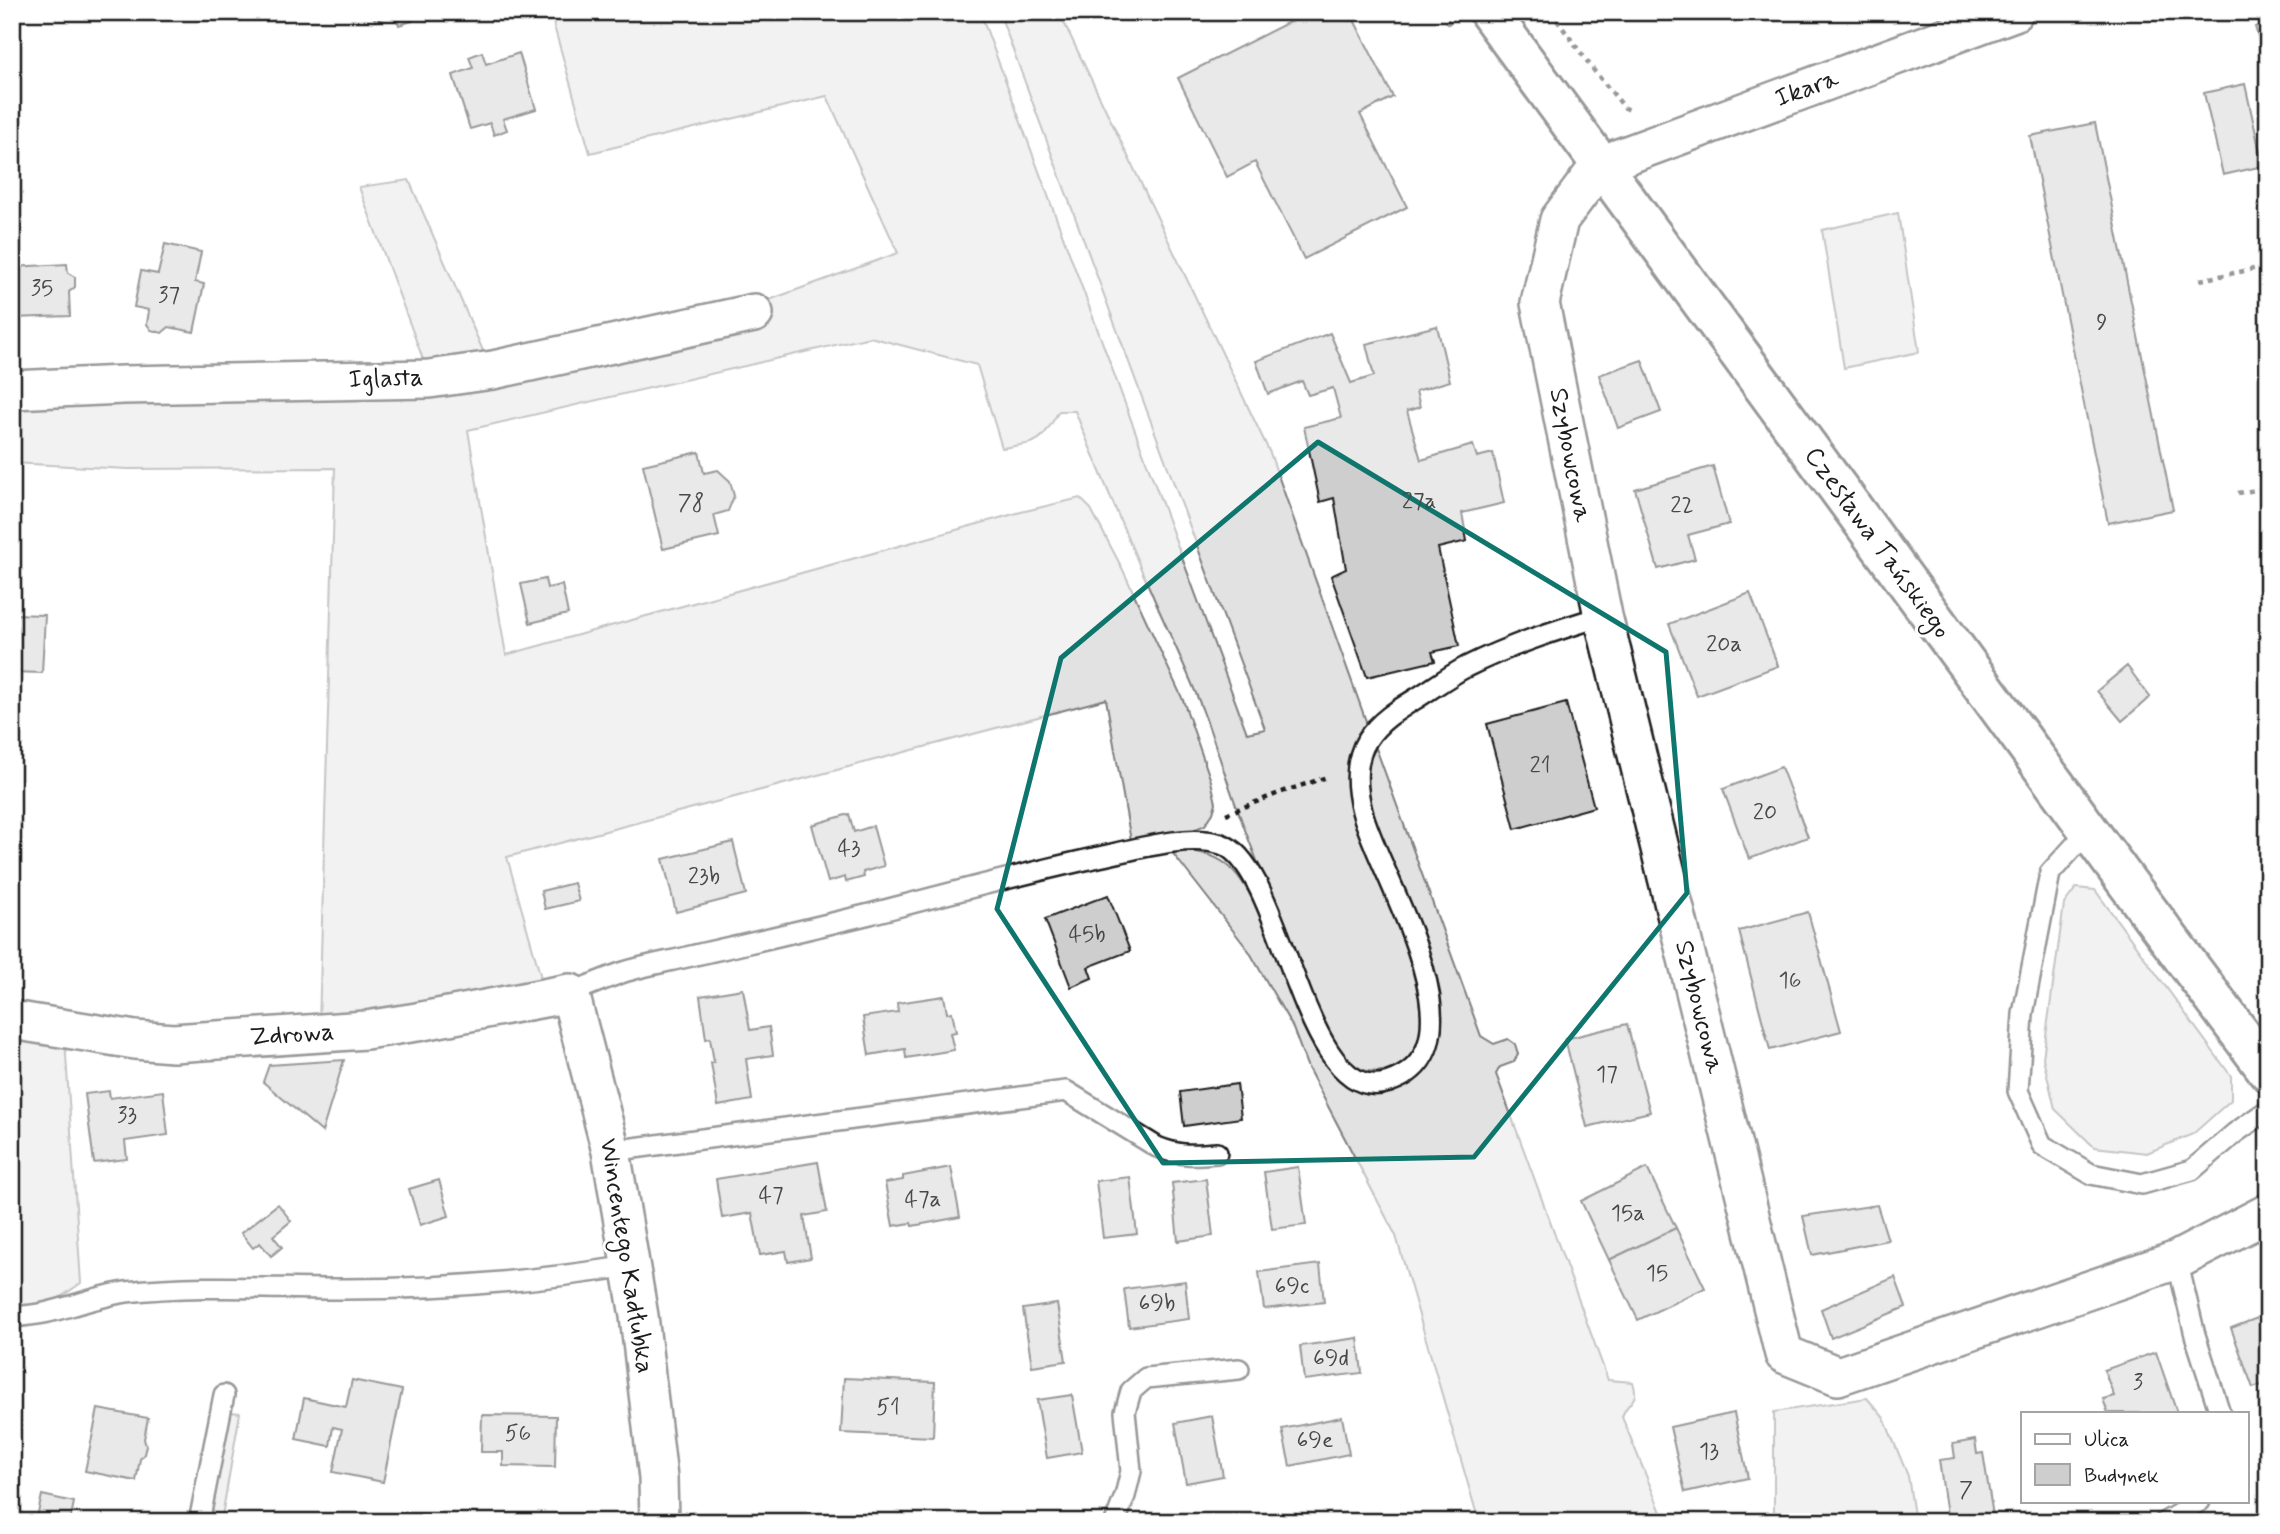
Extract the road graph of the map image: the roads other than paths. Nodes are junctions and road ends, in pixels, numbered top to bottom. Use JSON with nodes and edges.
{"nodes":[{"id":1,"x":1489,"y":12,"type":"edge"},
{"id":2,"x":2014,"y":12,"type":"edge"},
{"id":3,"x":1600,"y":165,"type":"junction"},
{"id":4,"x":754,"y":313,"type":"dead end"},
{"id":5,"x":12,"y":390,"type":"edge"},
{"id":6,"x":1603,"y":616,"type":"junction"},
{"id":7,"x":2089,"y":830,"type":"junction"},
{"id":8,"x":570,"y":993,"type":"junction"},
{"id":9,"x":12,"y":1020,"type":"edge"},
{"id":10,"x":2268,"y":1071,"type":"edge"},
{"id":11,"x":2268,"y":1110,"type":"edge"},
{"id":12,"x":611,"y":1151,"type":"junction"},
{"id":13,"x":1217,"y":1153,"type":"dead end"},
{"id":14,"x":2268,"y":1213,"type":"edge"},
{"id":15,"x":2177,"y":1260,"type":"junction"},
{"id":16,"x":630,"y":1266,"type":"junction"},
{"id":17,"x":12,"y":1317,"type":"edge"},
{"id":18,"x":1239,"y":1369,"type":"dead end"},
{"id":19,"x":224,"y":1395,"type":"dead end"},
{"id":20,"x":2220,"y":1412,"type":"edge"},
{"id":21,"x":2198,"y":1502,"type":"edge"},
{"id":22,"x":199,"y":1522,"type":"edge"},
{"id":23,"x":659,"y":1522,"type":"edge"},
{"id":24,"x":1115,"y":1522,"type":"edge"},
{"id":25,"x":2165,"y":1522,"type":"edge"}],
"edges":[{"from":1,"to":3,"type":"street","name":"Czesława Tańskiego"},
{"from":2,"to":3,"type":"street","name":"Ikara"},
{"from":3,"to":6,"type":"street","name":"Szybowcowa"},
{"from":3,"to":7,"type":"street","name":"Czesława Tańskiego"},
{"from":4,"to":5,"type":"street","name":"Iglasta"},
{"from":6,"to":8,"type":"lane"},
{"from":6,"to":15,"type":"street","name":"Szybowcowa"},
{"from":7,"to":10,"type":"street","name":"Czesława Tańskiego"},
{"from":7,"to":11,"type":"lane"},
{"from":8,"to":9,"type":"street","name":"Zdrowa"},
{"from":8,"to":12,"type":"street","name":"Wincentego Kadłubka"},
{"from":12,"to":13,"type":"lane"},
{"from":12,"to":16,"type":"street","name":"Wincentego Kadłubka"},
{"from":14,"to":15,"type":"street","name":"Szybowcowa"},
{"from":15,"to":20,"type":"lane"},
{"from":16,"to":17,"type":"lane"},
{"from":16,"to":23,"type":"street","name":"Wincentego Kadłubka"},
{"from":18,"to":24,"type":"lane"},
{"from":19,"to":22,"type":"lane"},
{"from":21,"to":25,"type":"lane"}]}
